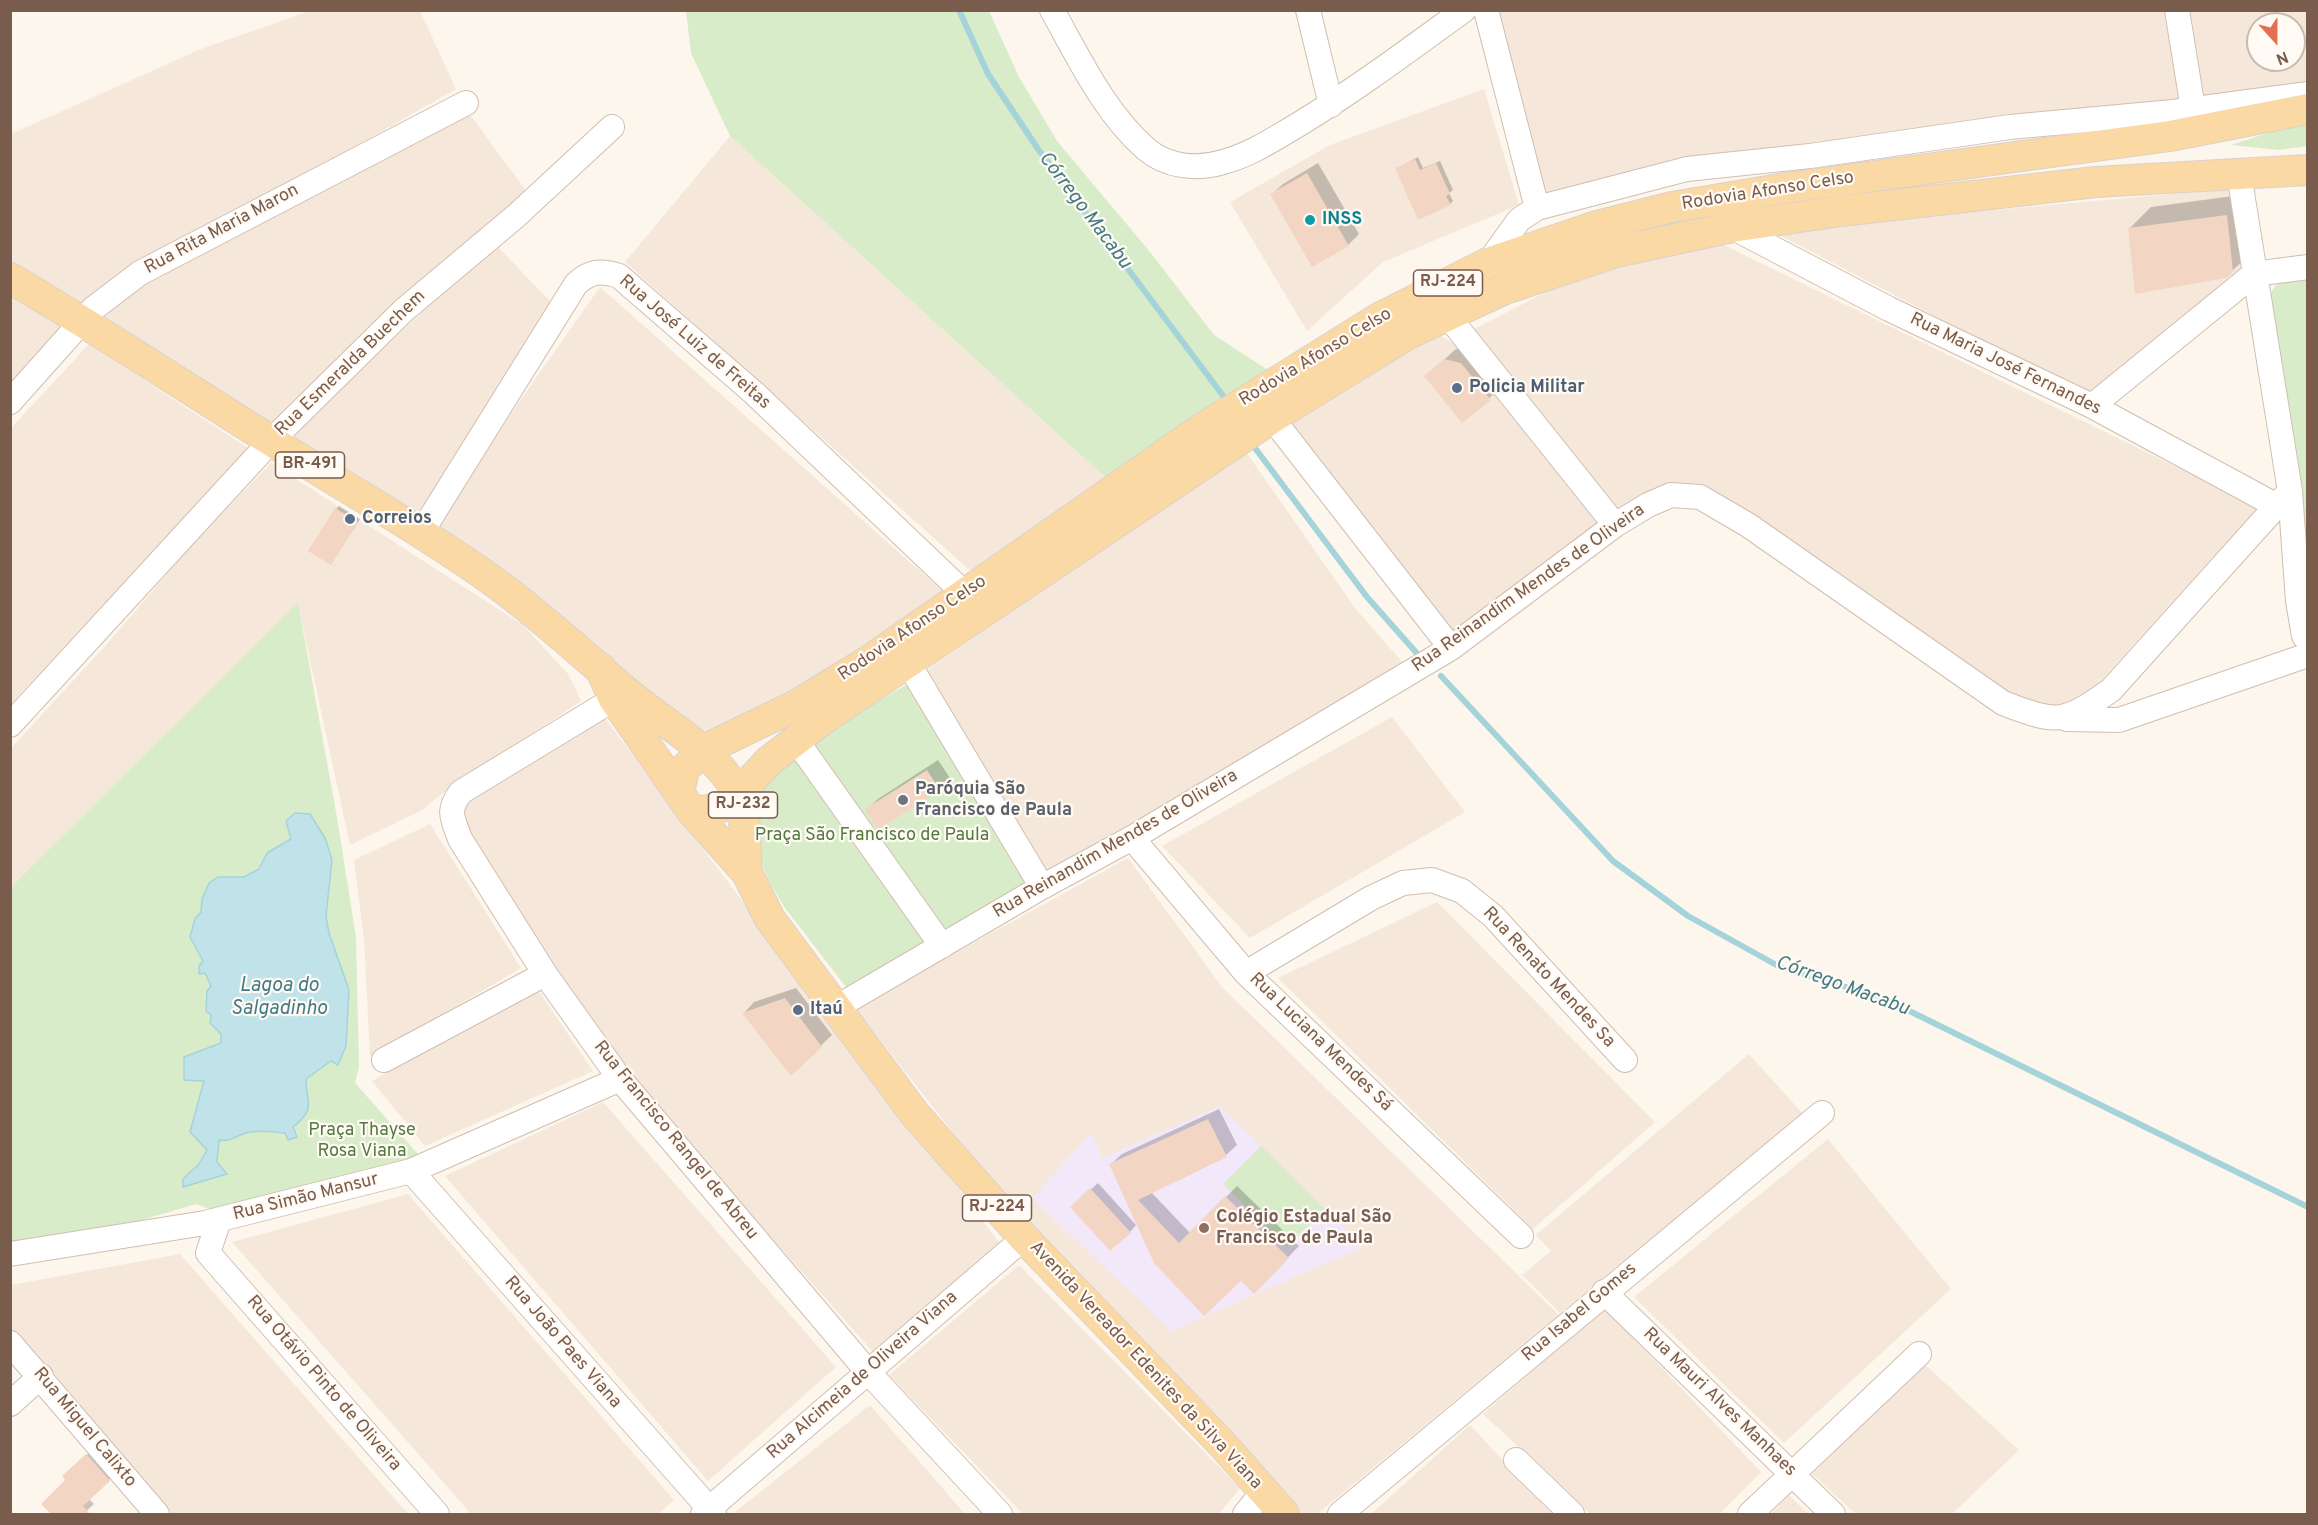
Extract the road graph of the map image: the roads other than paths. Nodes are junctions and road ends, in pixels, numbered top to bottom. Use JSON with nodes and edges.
{"nodes":[{"id":1,"x":1052,"y":10,"type":"edge"},
{"id":2,"x":1308,"y":10,"type":"edge"},
{"id":3,"x":1464,"y":10,"type":"edge"},
{"id":4,"x":1486,"y":10,"type":"edge"},
{"id":5,"x":2177,"y":10,"type":"edge"},
{"id":6,"x":2307,"y":94,"type":"edge"},
{"id":7,"x":466,"y":103,"type":"dead end"},
{"id":8,"x":1331,"y":105,"type":"junction"},
{"id":9,"x":2193,"y":109,"type":"junction"},
{"id":10,"x":2307,"y":109,"type":"edge"},
{"id":11,"x":612,"y":127,"type":"dead end"},
{"id":12,"x":2170,"y":136,"type":"junction"},
{"id":13,"x":1778,"y":159,"type":"junction"},
{"id":14,"x":2307,"y":170,"type":"edge"},
{"id":15,"x":2239,"y":174,"type":"junction"},
{"id":16,"x":1785,"y":188,"type":"junction"},
{"id":17,"x":1537,"y":208,"type":"junction"},
{"id":18,"x":1732,"y":227,"type":"junction"},
{"id":19,"x":1488,"y":263,"type":"junction"},
{"id":20,"x":2307,"y":267,"type":"edge"},
{"id":21,"x":2254,"y":274,"type":"junction"},
{"id":22,"x":10,"y":278,"type":"edge"},
{"id":23,"x":1447,"y":315,"type":"junction"},
{"id":24,"x":84,"y":321,"type":"junction"},
{"id":25,"x":10,"y":402,"type":"edge"},
{"id":26,"x":2092,"y":406,"type":"junction"},
{"id":27,"x":1272,"y":418,"type":"junction"},
{"id":28,"x":271,"y":441,"type":"junction"},
{"id":29,"x":2283,"y":498,"type":"junction"},
{"id":30,"x":1615,"y":525,"type":"junction"},
{"id":31,"x":421,"y":533,"type":"junction"},
{"id":32,"x":966,"y":594,"type":"junction"},
{"id":33,"x":2307,"y":640,"type":"edge"},
{"id":34,"x":1451,"y":648,"type":"junction"},
{"id":35,"x":2307,"y":655,"type":"edge"},
{"id":36,"x":907,"y":662,"type":"junction"},
{"id":37,"x":600,"y":668,"type":"junction"},
{"id":38,"x":614,"y":699,"type":"junction"},
{"id":39,"x":2049,"y":718,"type":"junction"},
{"id":40,"x":10,"y":725,"type":"edge"},
{"id":41,"x":796,"y":740,"type":"junction"},
{"id":42,"x":704,"y":750,"type":"junction"},
{"id":43,"x":739,"y":794,"type":"junction"},
{"id":44,"x":685,"y":802,"type":"junction"},
{"id":45,"x":1132,"y":838,"type":"junction"},
{"id":46,"x":747,"y":873,"type":"junction"},
{"id":47,"x":1042,"y":887,"type":"junction"},
{"id":48,"x":942,"y":946,"type":"junction"},
{"id":49,"x":1246,"y":973,"type":"junction"},
{"id":50,"x":545,"y":974,"type":"junction"},
{"id":51,"x":837,"y":1007,"type":"junction"},
{"id":52,"x":384,"y":1060,"type":"dead end"},
{"id":53,"x":1625,"y":1060,"type":"dead end"},
{"id":54,"x":620,"y":1079,"type":"junction"},
{"id":55,"x":1821,"y":1113,"type":"dead end"},
{"id":56,"x":411,"y":1171,"type":"junction"},
{"id":57,"x":219,"y":1220,"type":"junction"},
{"id":58,"x":179,"y":1228,"type":"junction"},
{"id":59,"x":1521,"y":1236,"type":"dead end"},
{"id":60,"x":1024,"y":1238,"type":"junction"},
{"id":61,"x":208,"y":1253,"type":"junction"},
{"id":62,"x":10,"y":1254,"type":"edge"},
{"id":63,"x":1604,"y":1292,"type":"junction"},
{"id":64,"x":10,"y":1343,"type":"edge"},
{"id":65,"x":1919,"y":1354,"type":"dead end"},
{"id":66,"x":868,"y":1372,"type":"junction"},
{"id":67,"x":41,"y":1376,"type":"junction"},
{"id":68,"x":10,"y":1404,"type":"edge"},
{"id":69,"x":1516,"y":1460,"type":"dead end"},
{"id":70,"x":1791,"y":1473,"type":"junction"},
{"id":71,"x":1254,"y":1503,"type":"edge"},
{"id":72,"x":709,"y":1513,"type":"edge"},
{"id":73,"x":155,"y":1514,"type":"edge"},
{"id":74,"x":437,"y":1515,"type":"edge"},
{"id":75,"x":1000,"y":1515,"type":"edge"},
{"id":76,"x":1284,"y":1515,"type":"edge"},
{"id":77,"x":1340,"y":1515,"type":"edge"},
{"id":78,"x":1572,"y":1515,"type":"edge"},
{"id":79,"x":1750,"y":1515,"type":"edge"},
{"id":80,"x":1833,"y":1515,"type":"edge"}],
"edges":[{"from":1,"to":8,"type":"street"},
{"from":2,"to":8,"type":"street"},
{"from":3,"to":8,"type":"street"},
{"from":4,"to":17,"type":"street"},
{"from":5,"to":9,"type":"street"},
{"from":6,"to":9,"type":"street"},
{"from":7,"to":24,"type":"street","name":"Rua Rita Maria Maron"},
{"from":9,"to":12,"type":"main road"},
{"from":9,"to":13,"type":"street"},
{"from":10,"to":12,"type":"main road","name":"Rodovia Afonso Celso","number":"RJ-224"},
{"from":11,"to":28,"type":"street","name":"Rua Esmeralda Buechem"},
{"from":12,"to":16,"type":"main road","name":"Rodovia Afonso Celso","number":"RJ-224"},
{"from":13,"to":16,"type":"street"},
{"from":13,"to":17,"type":"street"},
{"from":14,"to":15,"type":"main road","name":"Rodovia Afonso Celso","number":"RJ-224"},
{"from":15,"to":18,"type":"main road","name":"Rodovia Afonso Celso","number":"RJ-224"},
{"from":15,"to":21,"type":"street"},
{"from":16,"to":19,"type":"main road","name":"Rodovia Afonso Celso","number":"RJ-224"},
{"from":17,"to":19,"type":"street"},
{"from":18,"to":23,"type":"main road","name":"Rodovia Afonso Celso","number":"RJ-224"},
{"from":18,"to":26,"type":"street","name":"Rua Maria José Fernandes"},
{"from":19,"to":32,"type":"main road","name":"Rodovia Afonso Celso","number":"RJ-224"},
{"from":20,"to":21,"type":"street"},
{"from":21,"to":26,"type":"street"},
{"from":21,"to":29,"type":"street"},
{"from":22,"to":24,"type":"main road","name":"Avenida Vereador Edenites da Silva Viana","number":"BR-491"},
{"from":23,"to":27,"type":"main road","name":"Rodovia Afonso Celso","number":"RJ-224"},
{"from":23,"to":30,"type":"street"},
{"from":24,"to":25,"type":"street","name":"Rua Rita Maria Maron"},
{"from":24,"to":28,"type":"main road","name":"Avenida Vereador Edenites da Silva Viana","number":"BR-491"},
{"from":26,"to":29,"type":"street","name":"Rua Maria José Fernandes"},
{"from":27,"to":34,"type":"street"},
{"from":27,"to":36,"type":"main road","name":"Rodovia Afonso Celso","number":"RJ-224"},
{"from":28,"to":31,"type":"main road","name":"Avenida Vereador Edenites da Silva Viana","number":"BR-491"},
{"from":28,"to":40,"type":"street","name":"Rua Esmeralda Buechem"},
{"from":29,"to":33,"type":"street"},
{"from":29,"to":39,"type":"street","name":"Rua Reinandim Mendes de Oliveira"},
{"from":30,"to":34,"type":"street","name":"Rua Reinandim Mendes de Oliveira"},
{"from":30,"to":39,"type":"street","name":"Rua Reinandim Mendes de Oliveira"},
{"from":31,"to":32,"type":"street","name":"Rua José Luiz de Freitas"},
{"from":31,"to":37,"type":"main road","name":"Avenida Vereador Edenites da Silva Viana","number":"BR-491"},
{"from":32,"to":42,"type":"main road","name":"Rodovia Afonso Celso","number":"RJ-224"},
{"from":34,"to":45,"type":"street","name":"Rua Reinandim Mendes de Oliveira"},
{"from":35,"to":39,"type":"street"},
{"from":36,"to":41,"type":"main road","name":"Rodovia Afonso Celso","number":"RJ-224"},
{"from":36,"to":47,"type":"street"},
{"from":37,"to":38,"type":"main road","name":"Avenida Vereador Edenites da Silva Viana","number":"BR-491"},
{"from":37,"to":42,"type":"main road","name":"Avenida Vereador Edenites da Silva Viana","number":"BR-491"},
{"from":38,"to":44,"type":"main road","name":"Avenida Vereador Edenites da Silva Viana","number":"BR-491"},
{"from":38,"to":50,"type":"street","name":"Rua Francisco Rangel de Abreu"},
{"from":41,"to":43,"type":"main road","name":"Rodovia Afonso Celso","number":"RJ-224"},
{"from":41,"to":48,"type":"street"},
{"from":42,"to":43,"type":"main road","name":"Avenida Vereador Edenites da Silva Viana","number":"RJ-232"},
{"from":42,"to":44,"type":"main road","name":"Rodovia Afonso Celso","number":"RJ-224"},
{"from":43,"to":44,"type":"main road","name":"Rodovia Afonso Celso"},
{"from":43,"to":46,"type":"main road","name":"Avenida Vereador Edenites da Silva Viana","number":"RJ-232"},
{"from":44,"to":46,"type":"main road","name":"Avenida Vereador Edenites da Silva Viana","number":"RJ-232"},
{"from":45,"to":47,"type":"street","name":"Rua Reinandim Mendes de Oliveira"},
{"from":45,"to":49,"type":"street","name":"Rua Luciana Mendes Sá"},
{"from":46,"to":51,"type":"main road","name":"Avenida Vereador Edenites da Silva Viana","number":"RJ-224"},
{"from":47,"to":48,"type":"street","name":"Rua Reinandim Mendes de Oliveira"},
{"from":48,"to":51,"type":"street","name":"Rua Reinandim Mendes de Oliveira"},
{"from":49,"to":53,"type":"street","name":"Rua Renato Mendes Sa"},
{"from":49,"to":59,"type":"street","name":"Rua Luciana Mendes Sá"},
{"from":50,"to":52,"type":"street"},
{"from":50,"to":54,"type":"street","name":"Rua Francisco Rangel de Abreu"},
{"from":51,"to":60,"type":"main road","name":"Avenida Vereador Edenites da Silva Viana","number":"RJ-224"},
{"from":54,"to":56,"type":"street","name":"Rua Simão Mansur"},
{"from":54,"to":66,"type":"street","name":"Rua Francisco Rangel de Abreu"},
{"from":55,"to":63,"type":"street","name":"Rua Isabel Gomes"},
{"from":56,"to":57,"type":"street","name":"Rua Simão Mansur"},
{"from":56,"to":72,"type":"street","name":"Rua João Paes Viana"},
{"from":57,"to":58,"type":"street","name":"Rua Simão Mansur"},
{"from":57,"to":61,"type":"street"},
{"from":58,"to":61,"type":"street","name":"Rua Otávio Pinto de Oliveira"},
{"from":58,"to":62,"type":"street","name":"Rua Simão Mansur"},
{"from":60,"to":66,"type":"street","name":"Rua Alcimeia de Oliveira Viana"},
{"from":60,"to":71,"type":"main road","name":"Avenida Vereador Edenites da Silva Viana","number":"RJ-224"},
{"from":61,"to":74,"type":"street","name":"Rua Otávio Pinto de Oliveira"},
{"from":63,"to":70,"type":"street","name":"Rua Mauri Alves Manhaes"},
{"from":63,"to":77,"type":"street","name":"Rua Isabel Gomes"},
{"from":64,"to":67,"type":"street","name":"Rua Miguel Calixto"},
{"from":65,"to":70,"type":"street"},
{"from":66,"to":72,"type":"street","name":"Rua Alcimeia de Oliveira Viana"},
{"from":66,"to":75,"type":"street","name":"Rua Francisco Rangel de Abreu"},
{"from":67,"to":68,"type":"street"},
{"from":67,"to":73,"type":"street","name":"Rua Miguel Calixto"},
{"from":69,"to":78,"type":"street"},
{"from":70,"to":79,"type":"street"},
{"from":70,"to":80,"type":"street","name":"Rua Mauri Alves Manhaes"},
{"from":71,"to":76,"type":"main road","name":"Avenida Vereador Edenites da Silva Viana","number":"RJ-224"}]}
